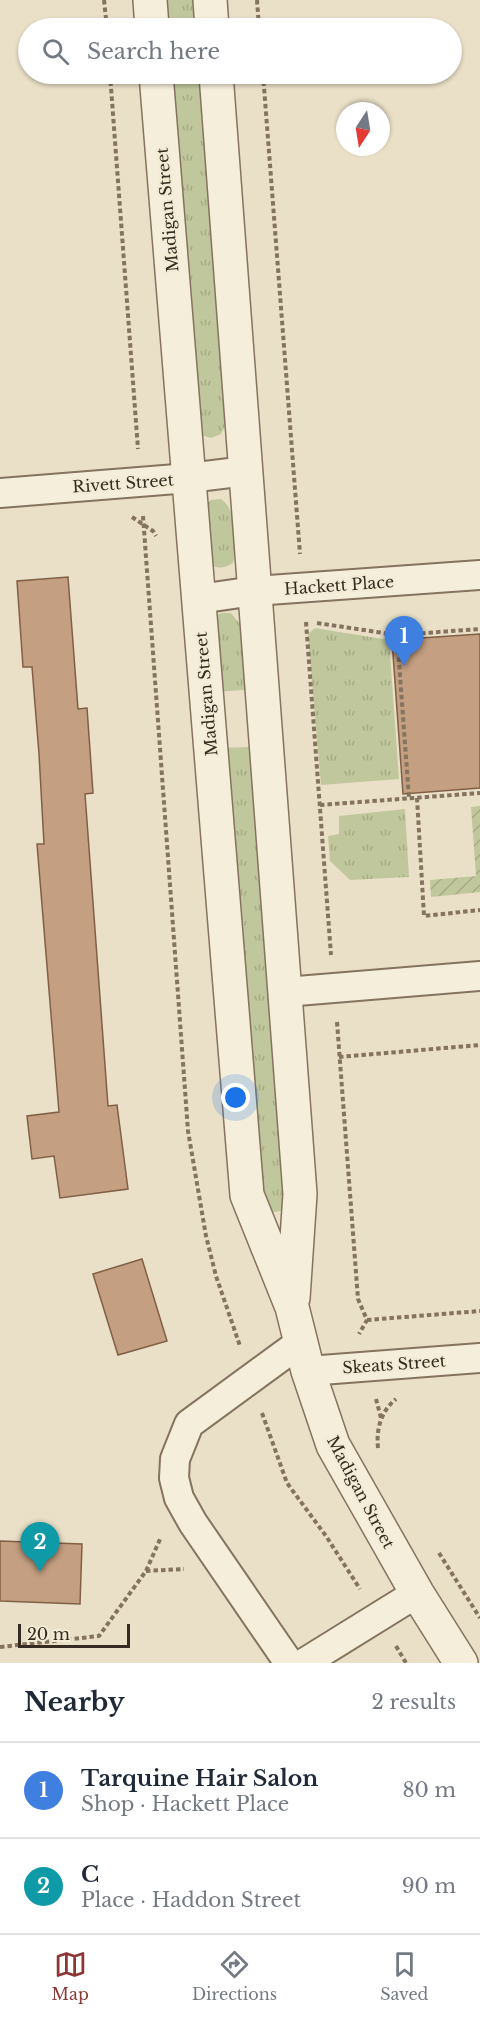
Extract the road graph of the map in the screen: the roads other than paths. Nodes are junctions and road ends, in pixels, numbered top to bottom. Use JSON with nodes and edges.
{"nodes":[{"id":1,"x":150,"y":0,"type":"edge"},
{"id":2,"x":210,"y":0,"type":"edge"},
{"id":3,"x":151,"y":18,"type":"edge"},
{"id":4,"x":211,"y":18,"type":"edge"},
{"id":5,"x":157,"y":84,"type":"edge"},
{"id":6,"x":217,"y":84,"type":"edge"},
{"id":7,"x":246,"y":471,"type":"junction"},
{"id":8,"x":189,"y":478,"type":"junction"},
{"id":9,"x":0,"y":493,"type":"edge"},
{"id":10,"x":480,"y":574,"type":"edge"},
{"id":11,"x":254,"y":591,"type":"junction"},
{"id":12,"x":199,"y":599,"type":"junction"},
{"id":13,"x":480,"y":976,"type":"edge"},
{"id":14,"x":285,"y":992,"type":"junction"},
{"id":15,"x":292,"y":1307,"type":"junction"},
{"id":16,"x":305,"y":1357,"type":"junction"},
{"id":17,"x":480,"y":1358,"type":"edge"},
{"id":18,"x":417,"y":1593,"type":"junction"},
{"id":19,"x":289,"y":1663,"type":"edge"},
{"id":20,"x":304,"y":1663,"type":"edge"},
{"id":21,"x":461,"y":1663,"type":"edge"}],
"edges":[{"from":1,"to":3,"type":"street"},
{"from":2,"to":4,"type":"street"},
{"from":5,"to":8,"type":"street","name":"Madigan Street"},
{"from":6,"to":7,"type":"street","name":"Madigan Street"},
{"from":7,"to":8,"type":"street","name":"Rivett Street"},
{"from":7,"to":11,"type":"street","name":"Madigan Street"},
{"from":8,"to":9,"type":"street","name":"Rivett Street"},
{"from":8,"to":12,"type":"street","name":"Madigan Street"},
{"from":10,"to":11,"type":"street","name":"Hackett Place"},
{"from":11,"to":12,"type":"street","name":"Hackett Place"},
{"from":11,"to":14,"type":"street","name":"Madigan Street"},
{"from":12,"to":15,"type":"street","name":"Madigan Street"},
{"from":13,"to":14,"type":"street"},
{"from":14,"to":15,"type":"street","name":"Madigan Street"},
{"from":15,"to":16,"type":"street","name":"Madigan Street"},
{"from":16,"to":17,"type":"street","name":"Skeats Street"},
{"from":16,"to":18,"type":"street","name":"Madigan Street"},
{"from":16,"to":19,"type":"street"},
{"from":18,"to":20,"type":"street"},
{"from":18,"to":21,"type":"street","name":"Madigan Street"}]}
